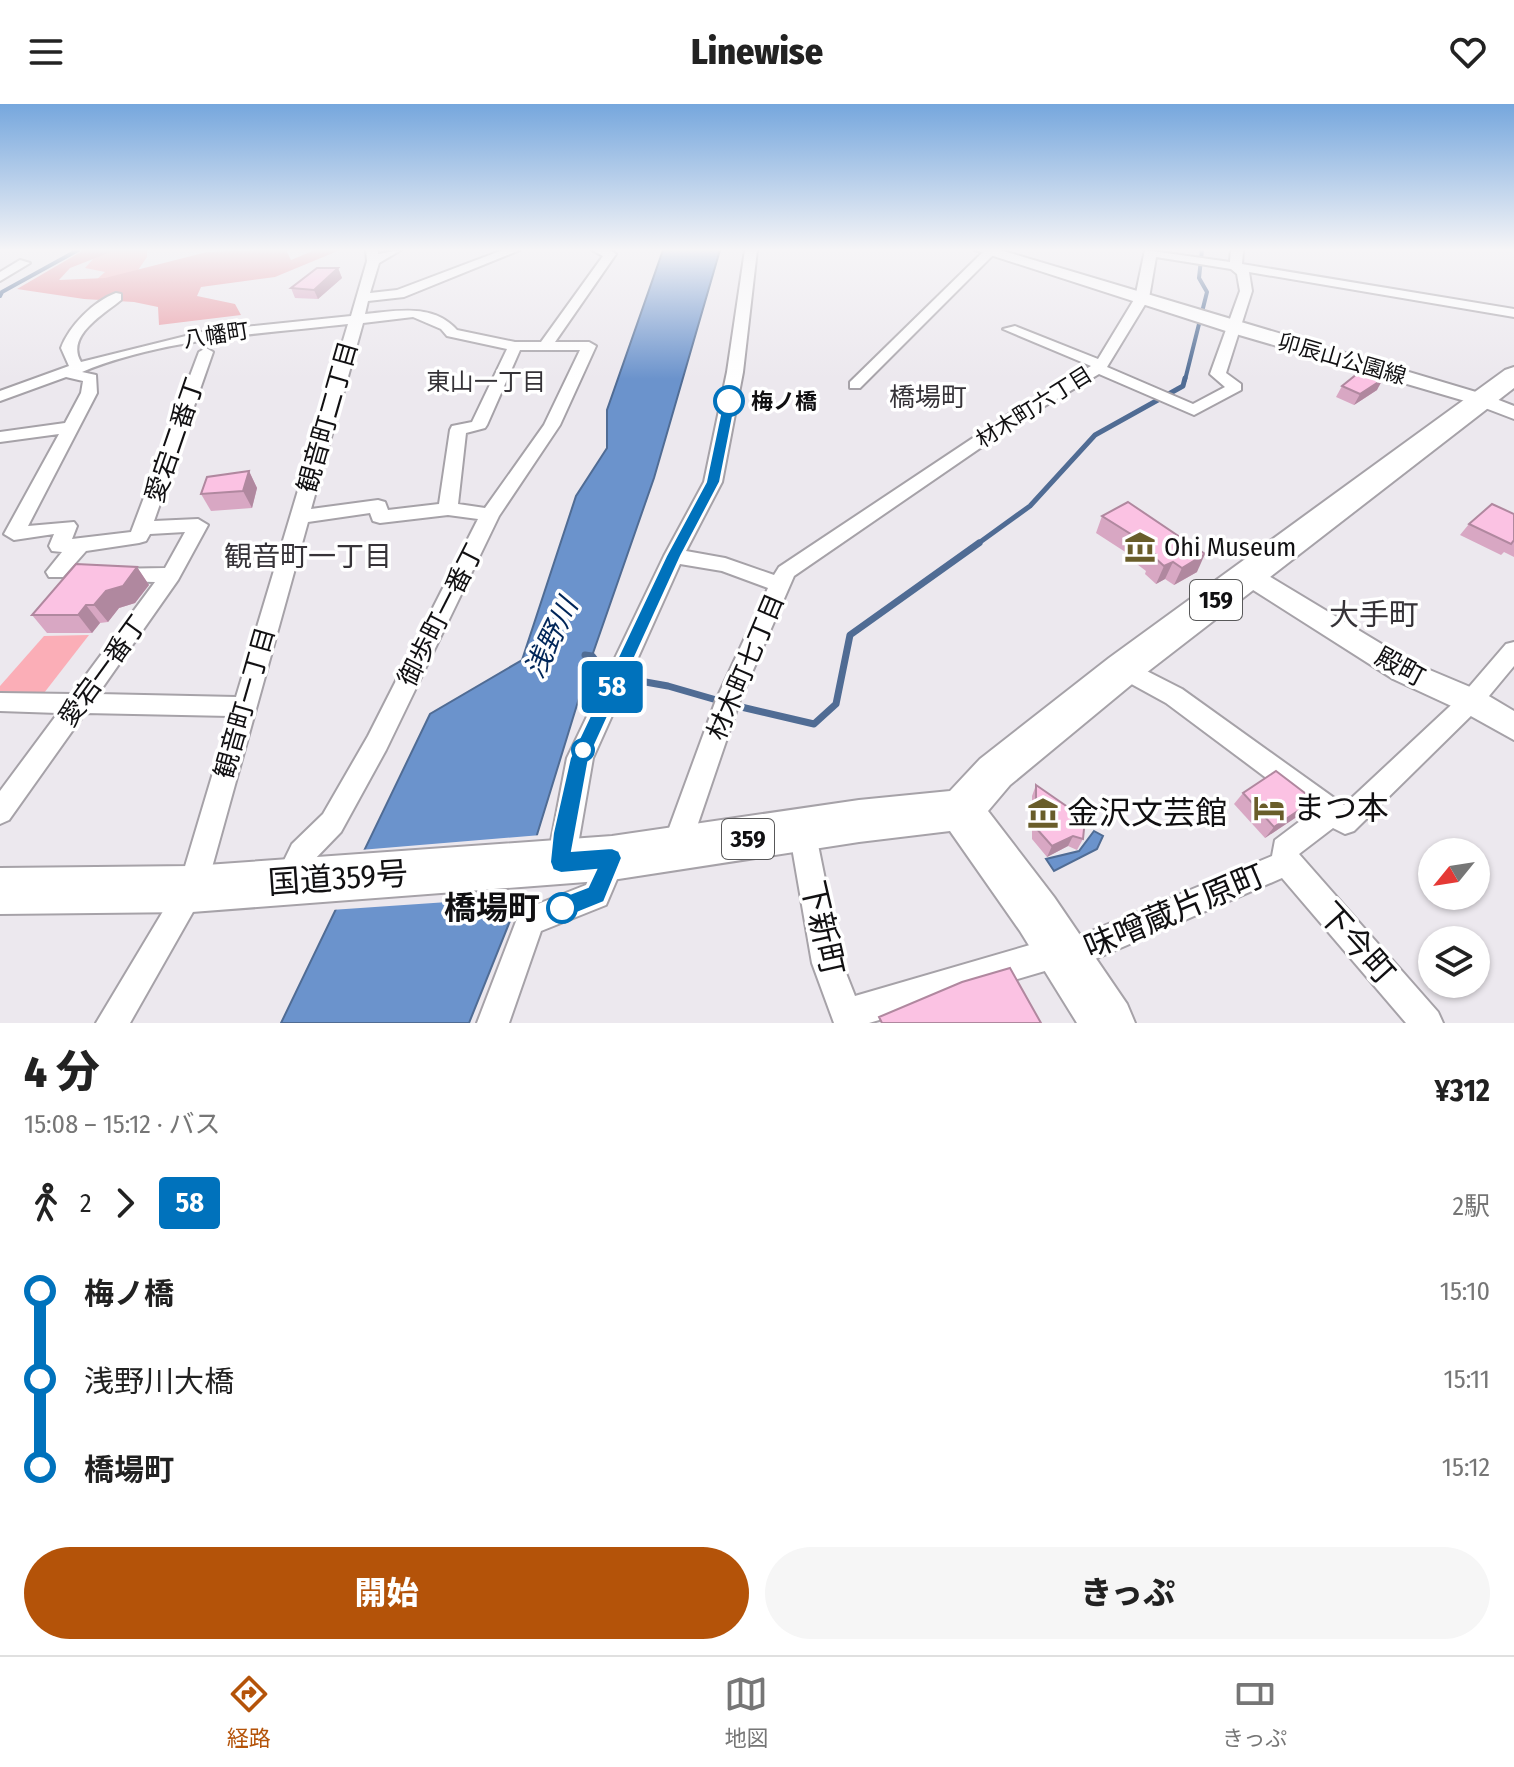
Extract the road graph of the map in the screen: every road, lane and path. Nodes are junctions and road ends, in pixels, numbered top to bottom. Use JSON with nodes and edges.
{"nodes":[{"id":1,"x":364,"y":293,"type":"edge"},
{"id":2,"x":402,"y":293,"type":"edge"},
{"id":3,"x":578,"y":293,"type":"edge"},
{"id":4,"x":745,"y":293,"type":"edge"},
{"id":5,"x":947,"y":293,"type":"edge"},
{"id":6,"x":1125,"y":293,"type":"edge"},
{"id":7,"x":1143,"y":293,"type":"edge"},
{"id":8,"x":1245,"y":293,"type":"edge"},
{"id":9,"x":1390,"y":293,"type":"edge"},
{"id":10,"x":116,"y":297,"type":"dead end"},
{"id":11,"x":363,"y":298,"type":"junction"},
{"id":12,"x":1142,"y":298,"type":"junction"},
{"id":13,"x":1514,"y":313,"type":"edge"},
{"id":14,"x":357,"y":318,"type":"junction"},
{"id":15,"x":275,"y":326,"type":"junction"},
{"id":16,"x":1235,"y":328,"type":"junction"},
{"id":17,"x":1010,"y":329,"type":"dead end"},
{"id":18,"x":267,"y":344,"type":"dead end"},
{"id":19,"x":515,"y":346,"type":"junction"},
{"id":20,"x":545,"y":346,"type":"junction"},
{"id":21,"x":589,"y":346,"type":"joint"},
{"id":22,"x":206,"y":352,"type":"dead end"},
{"id":23,"x":1099,"y":366,"type":"junction"},
{"id":24,"x":72,"y":370,"type":"junction"},
{"id":25,"x":1514,"y":375,"type":"edge"},
{"id":26,"x":855,"y":385,"type":"dead end"},
{"id":27,"x":0,"y":396,"type":"edge"},
{"id":28,"x":1479,"y":399,"type":"junction"},
{"id":29,"x":1514,"y":413,"type":"edge"},
{"id":30,"x":68,"y":428,"type":"junction"},
{"id":31,"x":0,"y":437,"type":"edge"},
{"id":32,"x":942,"y":467,"type":"joint"},
{"id":33,"x":448,"y":509,"type":"junction"},
{"id":34,"x":490,"y":515,"type":"junction"},
{"id":35,"x":299,"y":517,"type":"junction"},
{"id":36,"x":144,"y":528,"type":"junction"},
{"id":37,"x":80,"y":545,"type":"junction"},
{"id":38,"x":674,"y":556,"type":"junction"},
{"id":39,"x":171,"y":575,"type":"junction"},
{"id":40,"x":1248,"y":575,"type":"junction"},
{"id":41,"x":781,"y":585,"type":"junction"},
{"id":42,"x":1514,"y":650,"type":"edge"},
{"id":43,"x":1123,"y":669,"type":"junction"},
{"id":44,"x":1471,"y":701,"type":"junction"},
{"id":45,"x":0,"y":702,"type":"edge"},
{"id":46,"x":81,"y":702,"type":"junction"},
{"id":47,"x":244,"y":707,"type":"junction"},
{"id":48,"x":1514,"y":727,"type":"edge"},
{"id":49,"x":961,"y":810,"type":"junction"},
{"id":50,"x":0,"y":812,"type":"edge"},
{"id":51,"x":1333,"y":812,"type":"junction"},
{"id":52,"x":802,"y":830,"type":"junction"},
{"id":53,"x":675,"y":850,"type":"junction"},
{"id":54,"x":548,"y":863,"type":"junction"},
{"id":55,"x":1286,"y":863,"type":"junction"},
{"id":56,"x":604,"y":876,"type":"junction"},
{"id":57,"x":298,"y":880,"type":"junction"},
{"id":58,"x":192,"y":889,"type":"junction"},
{"id":59,"x":0,"y":891,"type":"edge"},
{"id":60,"x":1063,"y":954,"type":"junction"},
{"id":61,"x":848,"y":1018,"type":"edge"},
{"id":62,"x":112,"y":1023,"type":"edge"},
{"id":63,"x":493,"y":1023,"type":"edge"},
{"id":64,"x":1108,"y":1023,"type":"edge"},
{"id":65,"x":1427,"y":1023,"type":"edge"}],
"edges":[{"from":1,"to":11,"type":"street","name":"観音町二丁目"},
{"from":2,"to":11,"type":"street"},
{"from":3,"to":20,"type":"street"},
{"from":4,"to":38,"type":"street"},
{"from":5,"to":26,"type":"street"},
{"from":6,"to":12,"type":"street","name":"卯辰山公園線"},
{"from":7,"to":12,"type":"street"},
{"from":8,"to":16,"type":"street"},
{"from":9,"to":13,"type":"street"},
{"from":10,"to":24,"type":"street"},
{"from":11,"to":14,"type":"street","name":"観音町二丁目"},
{"from":12,"to":16,"type":"street","name":"卯辰山公園線"},
{"from":12,"to":23,"type":"street","name":"材木町六丁目"},
{"from":14,"to":15,"type":"street","name":"八幡町"},
{"from":14,"to":19,"type":"street","name":"八幡町"},
{"from":14,"to":35,"type":"street","name":"観音町二丁目"},
{"from":15,"to":18,"type":"street"},
{"from":15,"to":24,"type":"street","name":"八幡町"},
{"from":16,"to":23,"type":"street"},
{"from":16,"to":28,"type":"street","name":"卯辰山公園線"},
{"from":17,"to":23,"type":"street"},
{"from":19,"to":20,"type":"street","name":"八幡町"},
{"from":19,"to":33,"type":"street"},
{"from":20,"to":21,"type":"street","name":"八幡町"},
{"from":21,"to":34,"type":"street","name":"御歩町一番丁"},
{"from":22,"to":36,"type":"street","name":"愛宕二番丁"},
{"from":23,"to":32,"type":"street","name":"材木町六丁目"},
{"from":24,"to":27,"type":"street","name":"八幡町"},
{"from":24,"to":30,"type":"street"},
{"from":25,"to":28,"type":"highway","number":"159"},
{"from":28,"to":29,"type":"street","name":"卯辰山公園線"},
{"from":28,"to":40,"type":"highway","number":"159"},
{"from":30,"to":31,"type":"street"},
{"from":30,"to":37,"type":"street"},
{"from":32,"to":41,"type":"street","name":"材木町七丁目"},
{"from":33,"to":34,"type":"street"},
{"from":33,"to":35,"type":"street"},
{"from":34,"to":57,"type":"street","name":"御歩町一番丁"},
{"from":35,"to":47,"type":"street","name":"観音町一丁目"},
{"from":36,"to":37,"type":"street"},
{"from":36,"to":39,"type":"street","name":"愛宕一番丁"},
{"from":37,"to":39,"type":"street"},
{"from":38,"to":41,"type":"street"},
{"from":38,"to":54,"type":"street"},
{"from":39,"to":46,"type":"street","name":"愛宕一番丁"},
{"from":40,"to":43,"type":"highway","number":"159"},
{"from":40,"to":44,"type":"street","name":"殿町"},
{"from":41,"to":53,"type":"street","name":"材木町七丁目"},
{"from":42,"to":44,"type":"street","name":"味噌蔵片原町"},
{"from":43,"to":49,"type":"highway","number":"159"},
{"from":43,"to":51,"type":"street"},
{"from":44,"to":48,"type":"street","name":"殿町"},
{"from":44,"to":51,"type":"street","name":"味噌蔵片原町"},
{"from":45,"to":46,"type":"street"},
{"from":46,"to":47,"type":"street"},
{"from":46,"to":50,"type":"street","name":"愛宕一番丁"},
{"from":47,"to":58,"type":"street","name":"観音町一丁目"},
{"from":49,"to":52,"type":"highway","name":"国道359号","number":"359"},
{"from":49,"to":60,"type":"highway"},
{"from":51,"to":55,"type":"street","name":"味噌蔵片原町"},
{"from":52,"to":53,"type":"highway","name":"国道359号","number":"359"},
{"from":52,"to":61,"type":"street","name":"下新町"},
{"from":53,"to":56,"type":"highway","name":"国道359号","number":"359"},
{"from":54,"to":56,"type":"highway","name":"国道359号","number":"359"},
{"from":54,"to":57,"type":"highway","name":"国道359号","number":"359"},
{"from":55,"to":60,"type":"street","name":"味噌蔵片原町"},
{"from":55,"to":65,"type":"street","name":"下今町"},
{"from":56,"to":63,"type":"street"},
{"from":57,"to":58,"type":"highway","name":"国道359号","number":"359"},
{"from":58,"to":59,"type":"highway","name":"国道359号","number":"359"},
{"from":58,"to":62,"type":"street","name":"観音町一丁目"},
{"from":60,"to":61,"type":"street","name":"味噌蔵片原町"},
{"from":60,"to":64,"type":"highway"}]}
